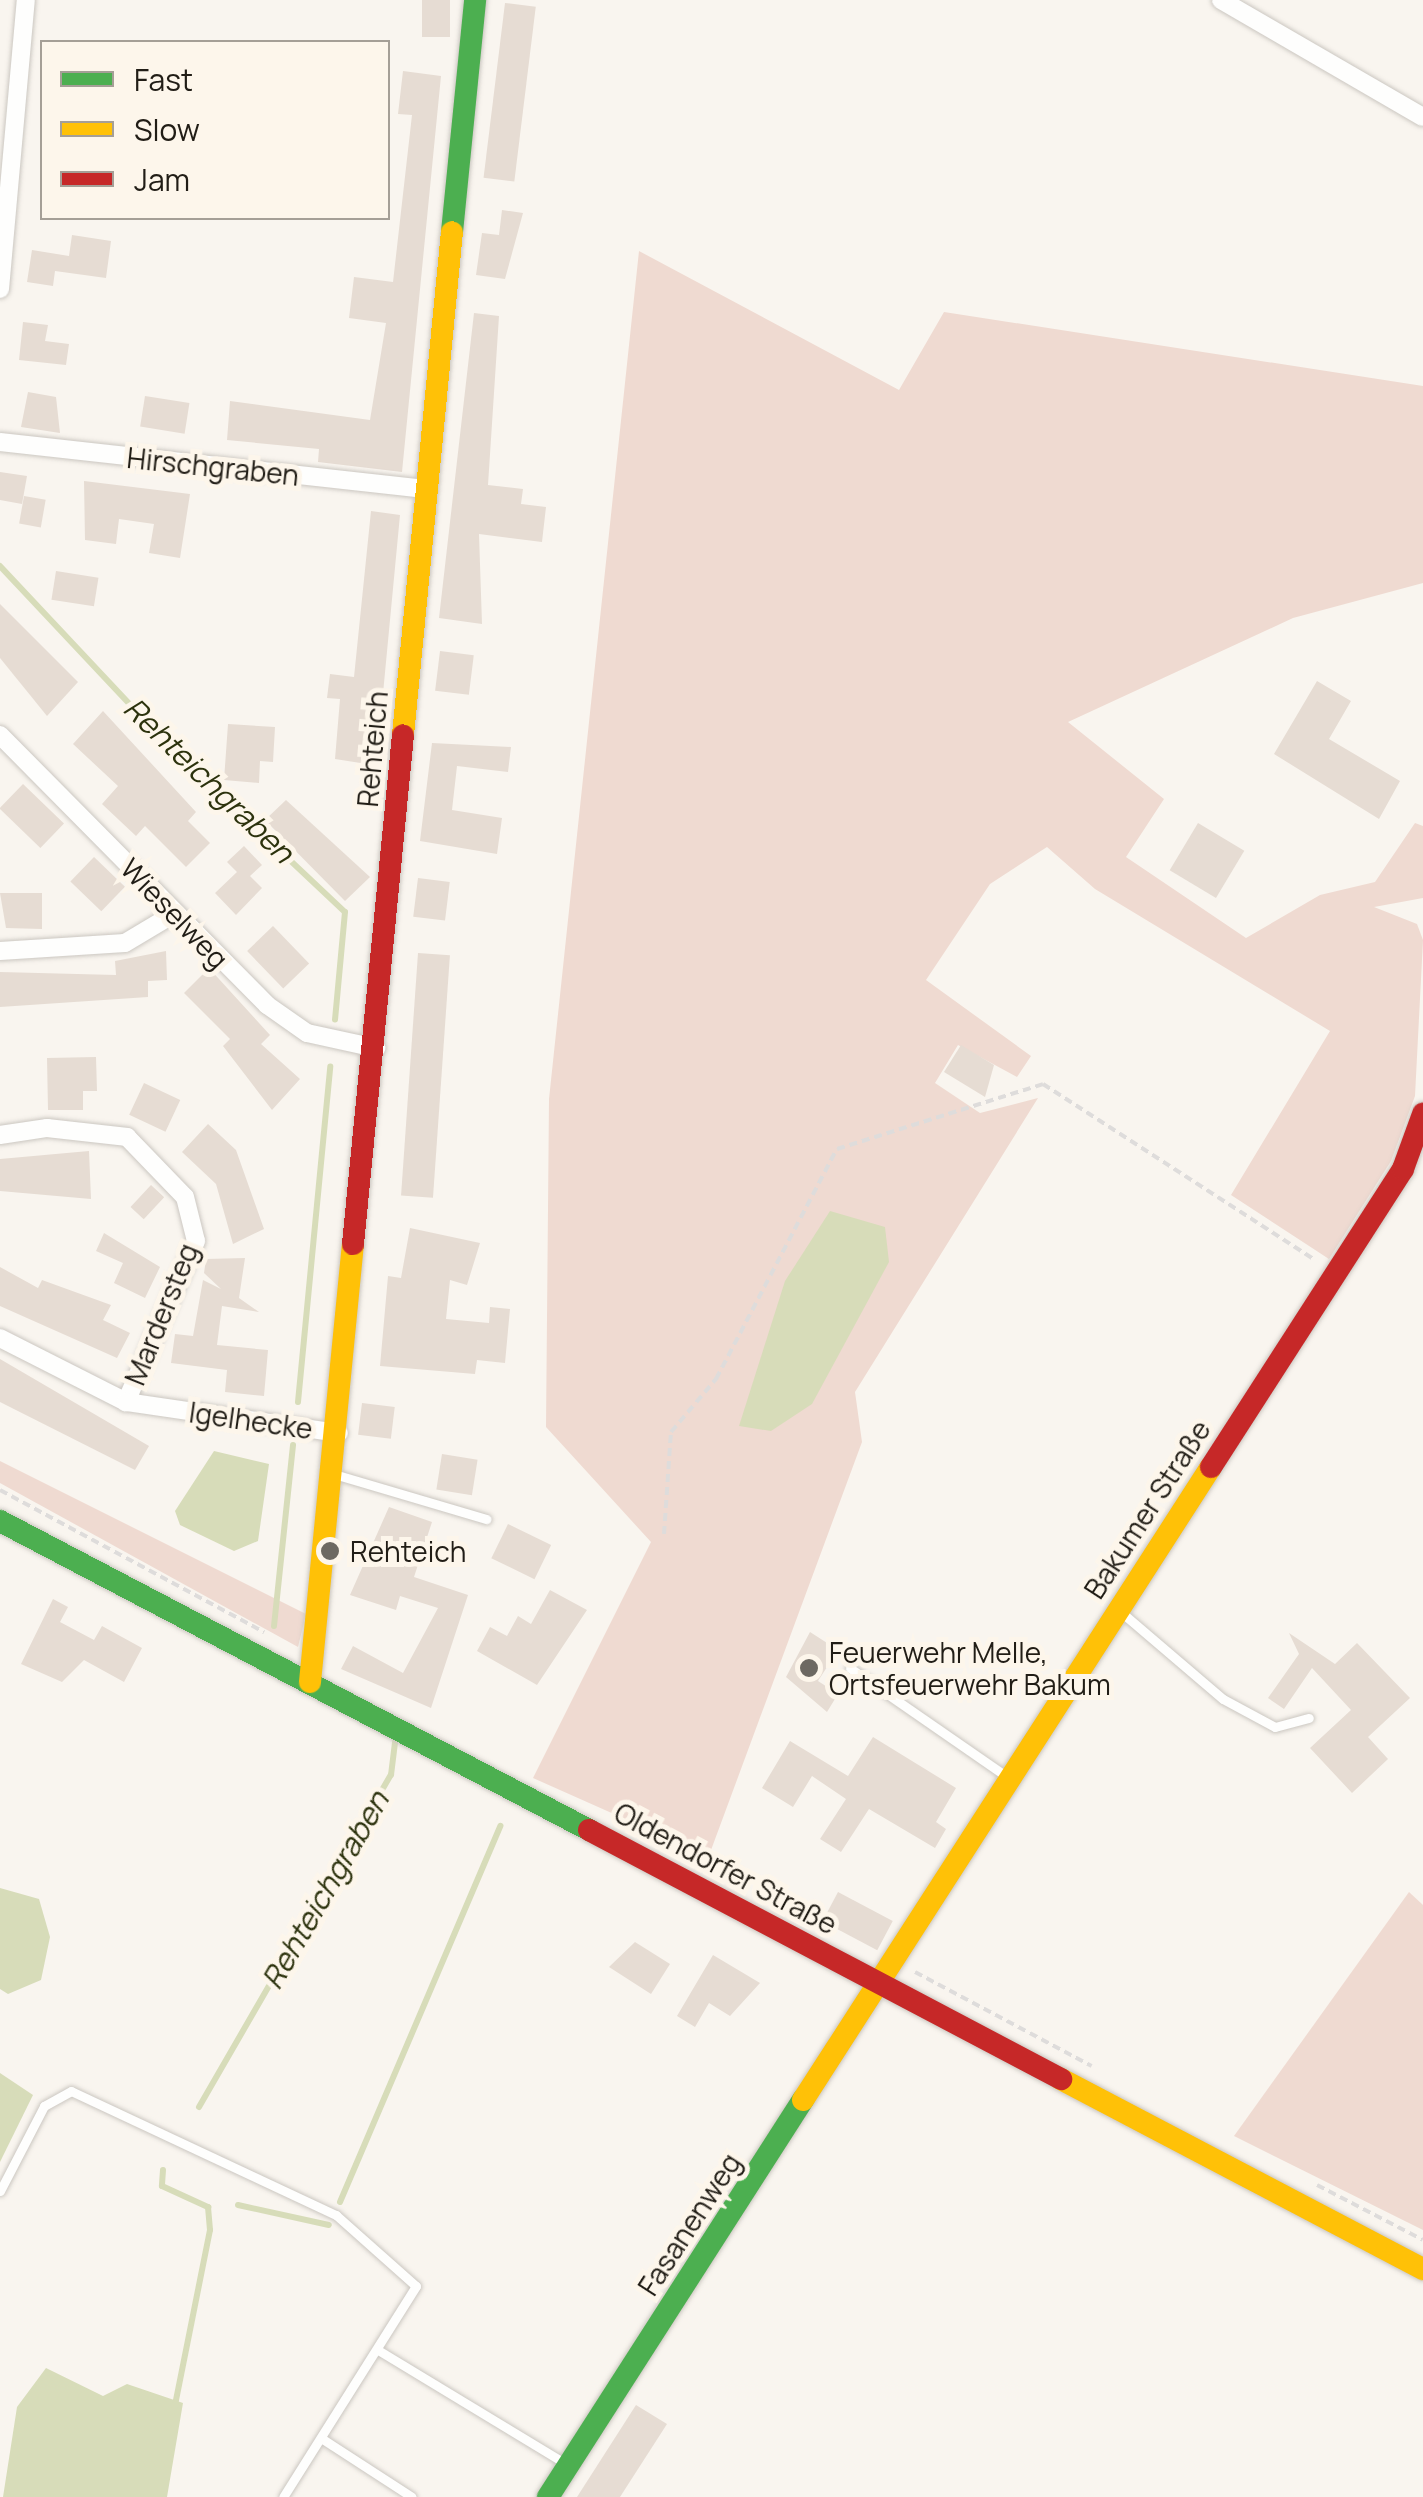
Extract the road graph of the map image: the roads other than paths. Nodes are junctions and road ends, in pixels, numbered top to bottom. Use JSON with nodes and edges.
{"nodes":[{"id":1,"x":26,"y":0,"type":"edge"},
{"id":2,"x":475,"y":0,"type":"edge"},
{"id":3,"x":1221,"y":0,"type":"edge"},
{"id":4,"x":1423,"y":117,"type":"edge"},
{"id":5,"x":0,"y":289,"type":"edge"},
{"id":6,"x":0,"y":442,"type":"edge"},
{"id":7,"x":426,"y":490,"type":"junction"},
{"id":8,"x":0,"y":735,"type":"edge"},
{"id":9,"x":172,"y":915,"type":"junction"},
{"id":10,"x":0,"y":951,"type":"edge"},
{"id":11,"x":376,"y":1048,"type":"junction"},
{"id":12,"x":1423,"y":1114,"type":"edge"},
{"id":13,"x":0,"y":1135,"type":"edge"},
{"id":14,"x":0,"y":1338,"type":"edge"},
{"id":15,"x":126,"y":1402,"type":"junction"},
{"id":16,"x":339,"y":1433,"type":"junction"},
{"id":17,"x":334,"y":1474,"type":"junction"},
{"id":18,"x":486,"y":1519,"type":"dead end"},
{"id":19,"x":0,"y":1521,"type":"edge"},
{"id":20,"x":1117,"y":1608,"type":"junction"},
{"id":21,"x":850,"y":1668,"type":"dead end"},
{"id":22,"x":310,"y":1682,"type":"junction"},
{"id":23,"x":1308,"y":1718,"type":"dead end"},
{"id":24,"x":1012,"y":1779,"type":"junction"},
{"id":25,"x":880,"y":1984,"type":"junction"},
{"id":26,"x":0,"y":2191,"type":"edge"},
{"id":27,"x":1423,"y":2269,"type":"edge"},
{"id":28,"x":378,"y":2350,"type":"junction"},
{"id":29,"x":320,"y":2438,"type":"junction"},
{"id":30,"x":569,"y":2466,"type":"junction"},
{"id":31,"x":283,"y":2497,"type":"edge"},
{"id":32,"x":412,"y":2497,"type":"edge"},
{"id":33,"x":548,"y":2497,"type":"edge"}],
"edges":[{"from":1,"to":5,"type":"street"},
{"from":2,"to":7,"type":"street","name":"Rehteich"},
{"from":3,"to":4,"type":"street"},
{"from":6,"to":7,"type":"street","name":"Hirschgraben"},
{"from":7,"to":11,"type":"street","name":"Rehteich"},
{"from":8,"to":9,"type":"street","name":"Wieselweg"},
{"from":9,"to":10,"type":"street"},
{"from":9,"to":11,"type":"street","name":"Wieselweg"},
{"from":11,"to":16,"type":"street","name":"Rehteich"},
{"from":12,"to":20,"type":"street","name":"Bakumer Straße"},
{"from":13,"to":15,"type":"street","name":"Mardersteg"},
{"from":14,"to":15,"type":"street","name":"Igelhecke"},
{"from":15,"to":16,"type":"street","name":"Igelhecke"},
{"from":16,"to":17,"type":"street","name":"Rehteich"},
{"from":17,"to":18,"type":"lane"},
{"from":17,"to":22,"type":"street","name":"Rehteich"},
{"from":19,"to":22,"type":"street","name":"Oldendorfer Straße"},
{"from":20,"to":23,"type":"lane"},
{"from":20,"to":24,"type":"street","name":"Bakumer Straße"},
{"from":21,"to":24,"type":"lane"},
{"from":22,"to":25,"type":"street","name":"Oldendorfer Straße"},
{"from":24,"to":25,"type":"street","name":"Bakumer Straße"},
{"from":25,"to":27,"type":"street","name":"Oldendorfer Straße"},
{"from":25,"to":30,"type":"street","name":"Fasanenweg"},
{"from":26,"to":28,"type":"lane"},
{"from":28,"to":29,"type":"lane"},
{"from":28,"to":30,"type":"lane"},
{"from":29,"to":31,"type":"lane"},
{"from":29,"to":32,"type":"lane"},
{"from":30,"to":33,"type":"street","name":"Fasanenweg"}]}
